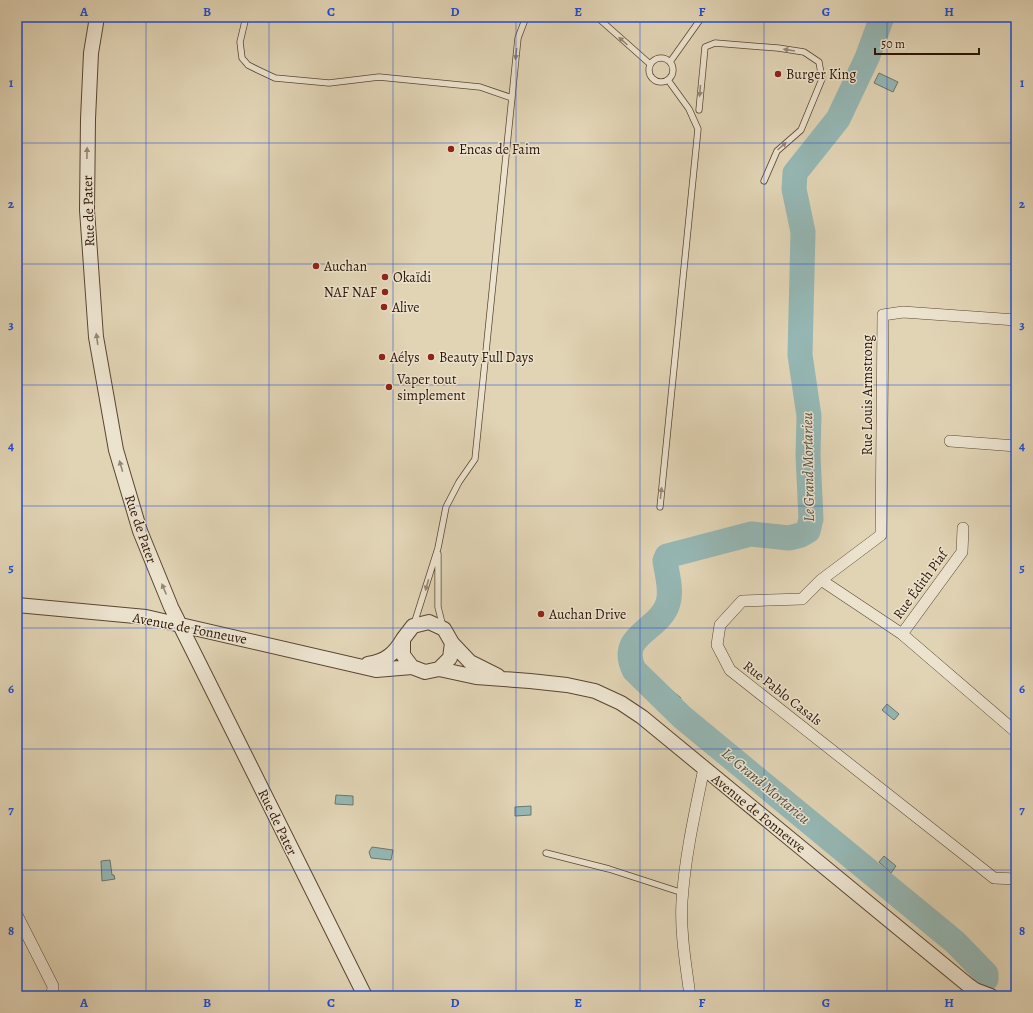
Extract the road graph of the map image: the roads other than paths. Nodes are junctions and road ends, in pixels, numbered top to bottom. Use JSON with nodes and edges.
{"nodes":[{"id":1,"x":97,"y":17,"type":"edge"},
{"id":2,"x":246,"y":17,"type":"edge"},
{"id":3,"x":526,"y":17,"type":"edge"},
{"id":4,"x":597,"y":17,"type":"edge"},
{"id":5,"x":702,"y":17,"type":"edge"},
{"id":6,"x":670,"y":62,"type":"junction"},
{"id":7,"x":650,"y":64,"type":"junction"},
{"id":8,"x":668,"y":80,"type":"junction"},
{"id":9,"x":512,"y":98,"type":"junction"},
{"id":10,"x":699,"y":110,"type":"dead end"},
{"id":11,"x":764,"y":180,"type":"dead end"},
{"id":12,"x":1016,"y":320,"type":"edge"},
{"id":13,"x":950,"y":441,"type":"dead end"},
{"id":14,"x":1016,"y":446,"type":"edge"},
{"id":15,"x":660,"y":507,"type":"dead end"},
{"id":16,"x":963,"y":528,"type":"dead end"},
{"id":17,"x":438,"y":548,"type":"junction"},
{"id":18,"x":821,"y":580,"type":"junction"},
{"id":19,"x":17,"y":605,"type":"edge"},
{"id":20,"x":180,"y":624,"type":"junction"},
{"id":21,"x":413,"y":626,"type":"junction"},
{"id":22,"x":444,"y":629,"type":"junction"},
{"id":23,"x":902,"y":634,"type":"junction"},
{"id":24,"x":403,"y":639,"type":"junction"},
{"id":25,"x":452,"y":643,"type":"junction"},
{"id":26,"x":361,"y":666,"type":"junction"},
{"id":27,"x":412,"y":667,"type":"junction"},
{"id":28,"x":439,"y":669,"type":"junction"},
{"id":29,"x":505,"y":679,"type":"junction"},
{"id":30,"x":1016,"y":732,"type":"edge"},
{"id":31,"x":704,"y":768,"type":"junction"},
{"id":32,"x":546,"y":853,"type":"dead end"},
{"id":33,"x":1016,"y":879,"type":"edge"},
{"id":34,"x":683,"y":893,"type":"junction"},
{"id":35,"x":17,"y":915,"type":"edge"},
{"id":36,"x":20,"y":929,"type":"edge"},
{"id":37,"x":966,"y":990,"type":"edge"},
{"id":38,"x":52,"y":996,"type":"edge"},
{"id":39,"x":365,"y":996,"type":"edge"},
{"id":40,"x":690,"y":996,"type":"edge"},
{"id":41,"x":991,"y":996,"type":"edge"}],
"edges":[{"from":20,"to":1,"type":"street","name":"Rue de Pater","one_way":true},
{"from":2,"to":9,"type":"lane"},
{"from":3,"to":9,"type":"lane","one_way":true},
{"from":7,"to":4,"type":"lane","one_way":true},
{"from":5,"to":6,"type":"lane"},
{"from":6,"to":7,"type":"lane"},
{"from":6,"to":8,"type":"lane"},
{"from":7,"to":8,"type":"lane"},
{"from":15,"to":8,"type":"lane","one_way":true},
{"from":9,"to":17,"type":"lane"},
{"from":11,"to":10,"type":"lane","one_way":true},
{"from":12,"to":18,"type":"street","name":"Rue Louis Armstrong"},
{"from":13,"to":14,"type":"street"},
{"from":16,"to":23,"type":"street","name":"Rue Édith Piaf"},
{"from":17,"to":21,"type":"lane","one_way":true},
{"from":17,"to":22,"type":"lane"},
{"from":18,"to":23,"type":"street"},
{"from":18,"to":33,"type":"street","name":"Rue Pablo Casals"},
{"from":19,"to":20,"type":"street","name":"Avenue de Fonneuve"},
{"from":20,"to":26,"type":"street","name":"Avenue de Fonneuve"},
{"from":20,"to":39,"type":"street","name":"Rue de Pater"},
{"from":21,"to":22,"type":"street"},
{"from":21,"to":24,"type":"street","name":"Avenue de Fonneuve"},
{"from":22,"to":25,"type":"street","name":"Avenue de Fonneuve"},
{"from":23,"to":30,"type":"street"},
{"from":24,"to":26,"type":"street","name":"Avenue de Fonneuve"},
{"from":24,"to":27,"type":"street"},
{"from":25,"to":28,"type":"street"},
{"from":25,"to":29,"type":"street","name":"Avenue de Fonneuve"},
{"from":26,"to":27,"type":"street","name":"Avenue de Fonneuve"},
{"from":27,"to":28,"type":"street","name":"Avenue de Fonneuve"},
{"from":28,"to":29,"type":"street","name":"Avenue de Fonneuve"},
{"from":29,"to":31,"type":"street","name":"Avenue de Fonneuve"},
{"from":31,"to":34,"type":"street"},
{"from":31,"to":37,"type":"street","name":"Avenue de Fonneuve"},
{"from":32,"to":34,"type":"lane"},
{"from":34,"to":40,"type":"street"},
{"from":35,"to":36,"type":"street"},
{"from":36,"to":38,"type":"street"},
{"from":37,"to":41,"type":"street","name":"Avenue de Fonneuve"}]}
